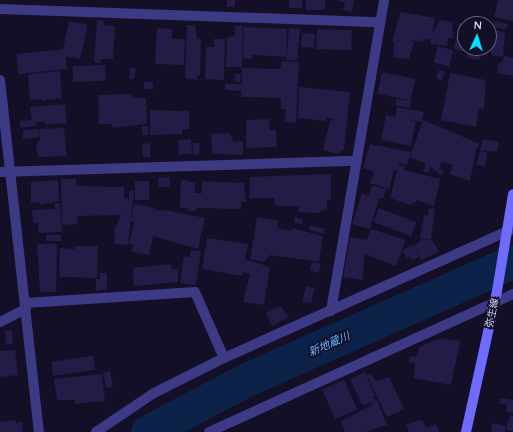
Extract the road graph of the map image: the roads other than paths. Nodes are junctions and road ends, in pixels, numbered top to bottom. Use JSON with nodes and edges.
{"nodes":[{"id":1,"x":384,"y":0,"type":"edge"},
{"id":2,"x":0,"y":10,"type":"edge"},
{"id":3,"x":379,"y":22,"type":"junction"},
{"id":4,"x":0,"y":80,"type":"edge"},
{"id":5,"x":355,"y":161,"type":"junction"},
{"id":6,"x":11,"y":171,"type":"junction"},
{"id":7,"x":0,"y":172,"type":"edge"},
{"id":8,"x":513,"y":194,"type":"edge"},
{"id":9,"x":508,"y":234,"type":"edge"},
{"id":10,"x":513,"y":294,"type":"edge"},
{"id":11,"x":494,"y":303,"type":"junction"},
{"id":12,"x":26,"y":306,"type":"junction"},
{"id":13,"x":331,"y":311,"type":"junction"},
{"id":14,"x":0,"y":322,"type":"edge"},
{"id":15,"x":224,"y":358,"type":"junction"},
{"id":16,"x":39,"y":432,"type":"edge"},
{"id":17,"x":96,"y":432,"type":"edge"},
{"id":18,"x":210,"y":432,"type":"edge"},
{"id":19,"x":466,"y":432,"type":"edge"}],
"edges":[{"from":1,"to":3,"type":"street"},
{"from":2,"to":3,"type":"street"},
{"from":3,"to":5,"type":"street"},
{"from":4,"to":6,"type":"street"},
{"from":5,"to":6,"type":"street"},
{"from":5,"to":13,"type":"street"},
{"from":6,"to":7,"type":"street"},
{"from":6,"to":12,"type":"street"},
{"from":8,"to":9,"type":"street","name":"弥生線"},
{"from":9,"to":11,"type":"street","name":"弥生線"},
{"from":9,"to":13,"type":"street"},
{"from":10,"to":11,"type":"street"},
{"from":11,"to":18,"type":"street"},
{"from":11,"to":19,"type":"street","name":"弥生線"},
{"from":12,"to":14,"type":"street"},
{"from":12,"to":15,"type":"street"},
{"from":12,"to":16,"type":"street"},
{"from":13,"to":15,"type":"street"},
{"from":15,"to":17,"type":"street"}]}
